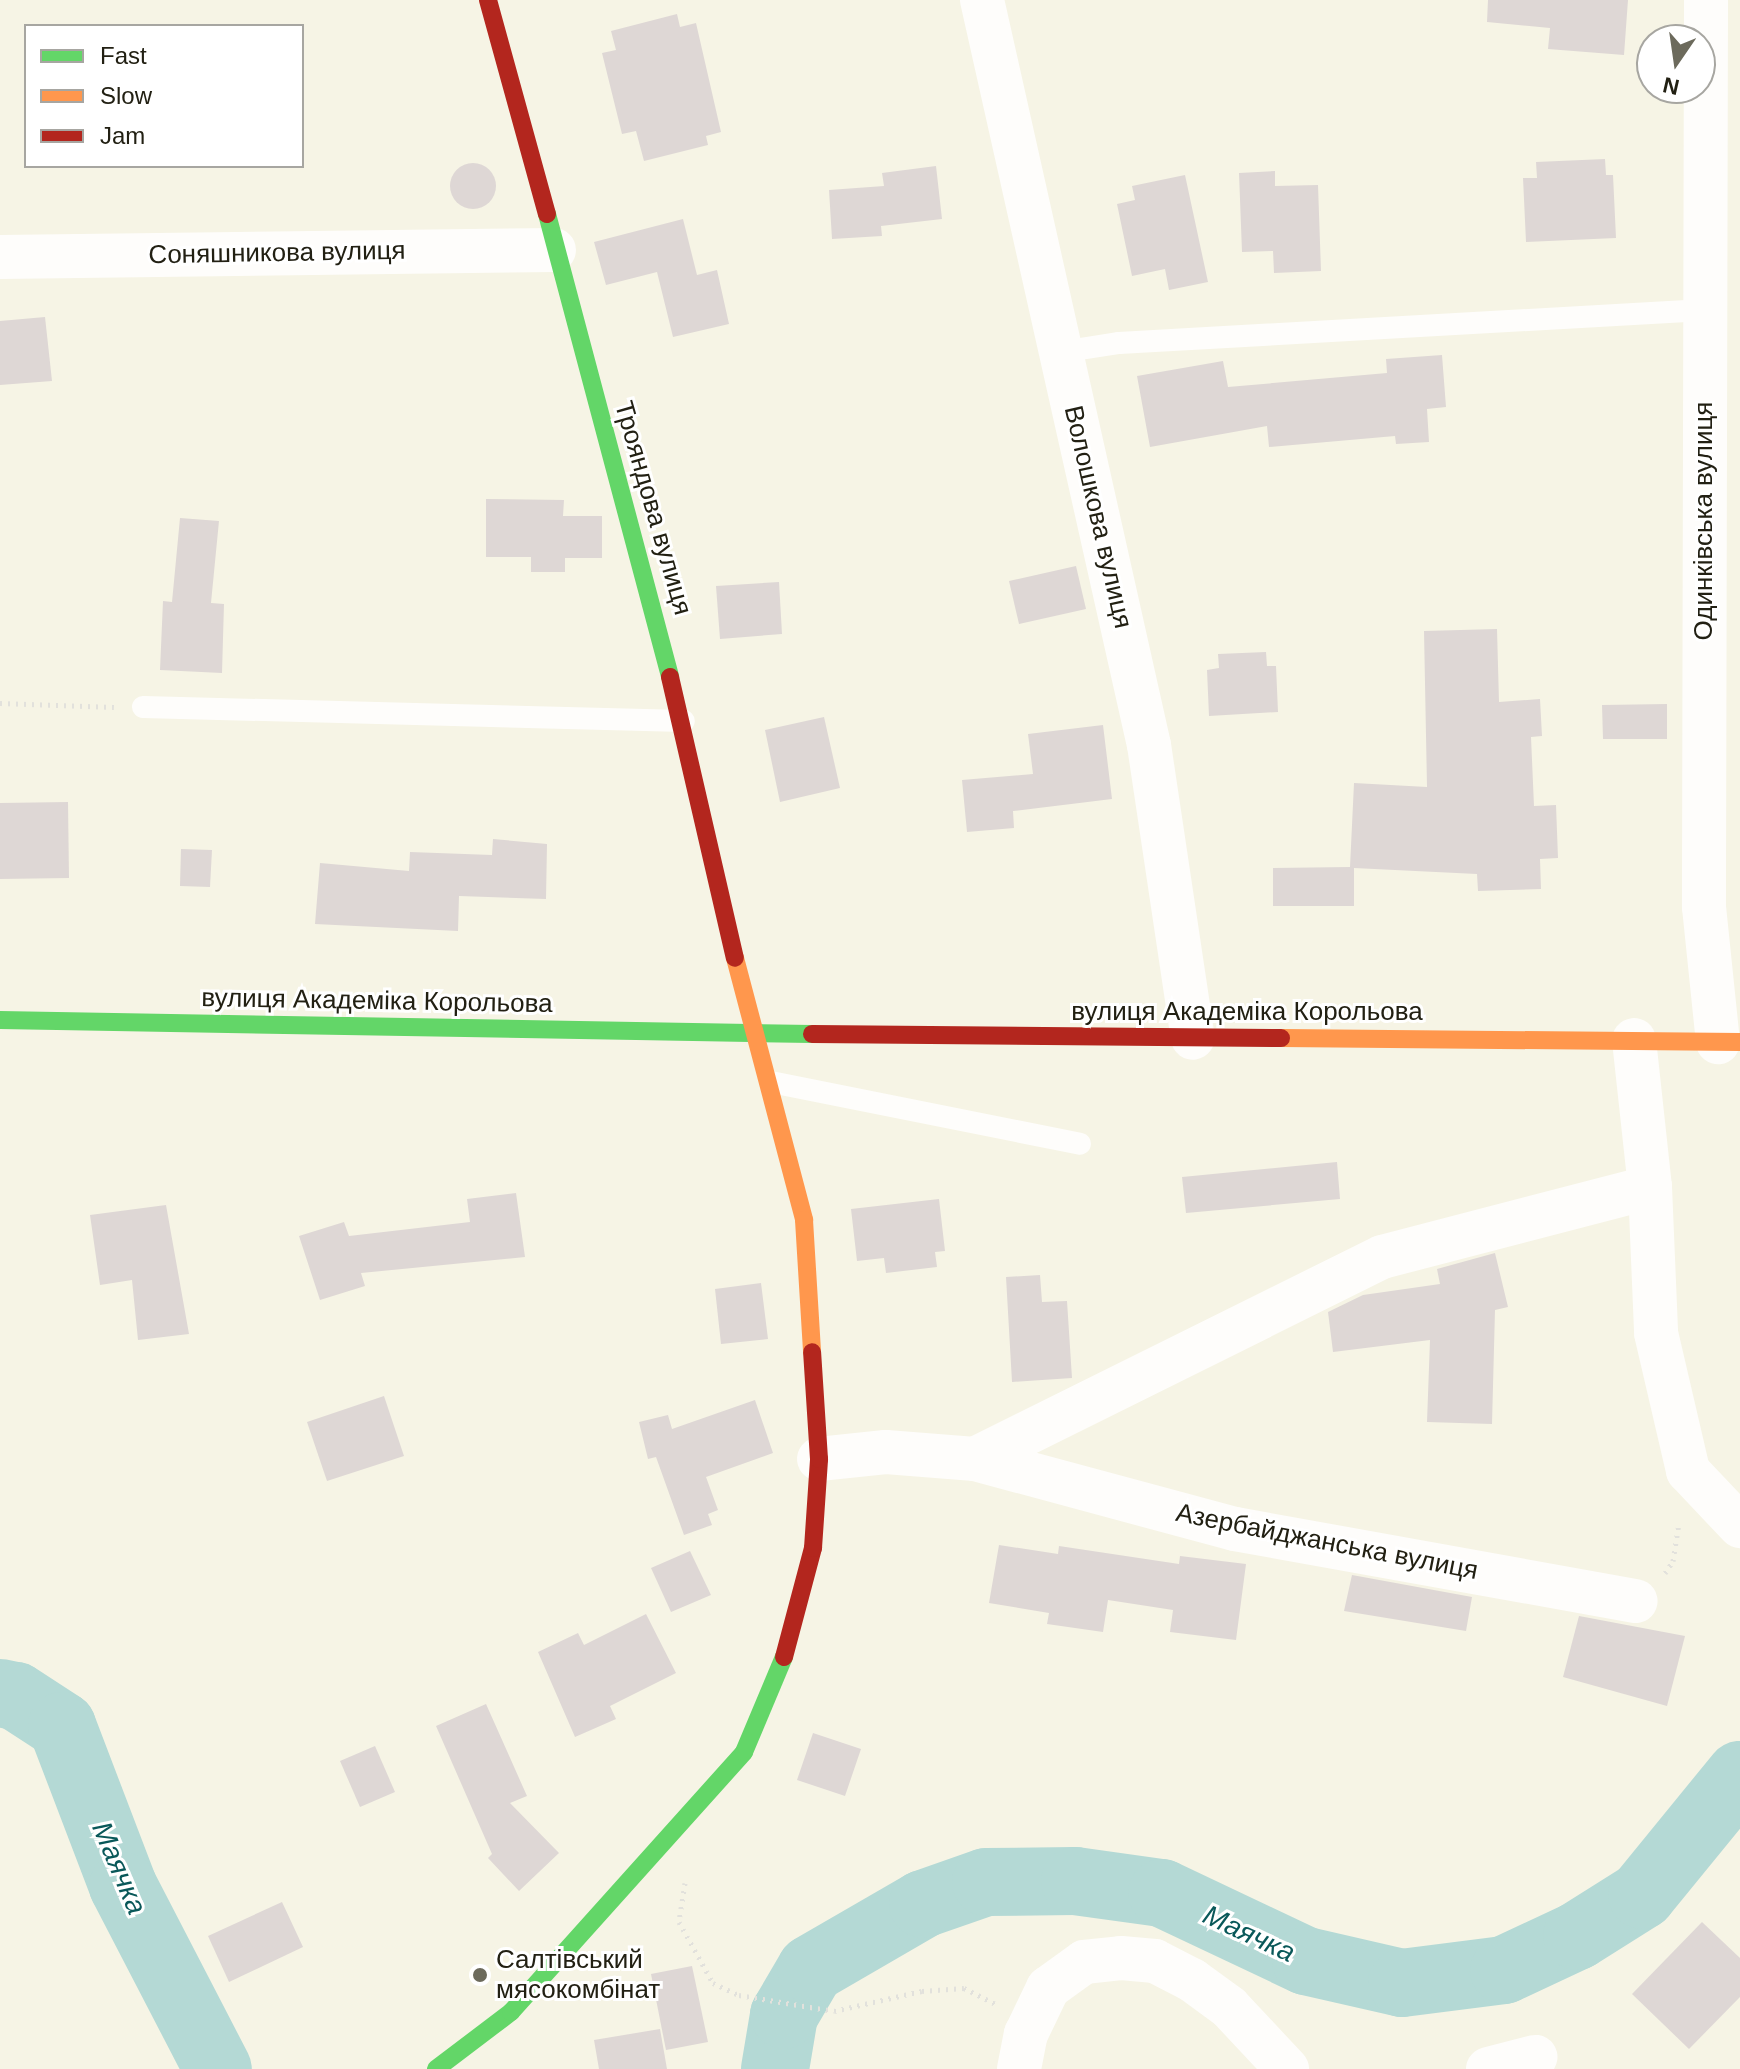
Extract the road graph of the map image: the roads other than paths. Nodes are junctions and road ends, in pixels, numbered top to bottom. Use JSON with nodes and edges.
{"nodes":[{"id":1,"x":488,"y":0,"type":"edge"},
{"id":2,"x":982,"y":0,"type":"edge"},
{"id":3,"x":1706,"y":0,"type":"edge"},
{"id":4,"x":554,"y":250,"type":"junction"},
{"id":5,"x":0,"y":257,"type":"edge"},
{"id":6,"x":1704,"y":310,"type":"junction"},
{"id":7,"x":1061,"y":352,"type":"junction"},
{"id":8,"x":143,"y":707,"type":"road end"},
{"id":9,"x":684,"y":721,"type":"junction"},
{"id":10,"x":0,"y":1020,"type":"edge"},
{"id":11,"x":753,"y":1034,"type":"junction"},
{"id":12,"x":1193,"y":1038,"type":"junction"},
{"id":13,"x":1634,"y":1040,"type":"junction"},
{"id":14,"x":1729,"y":1042,"type":"edge"},
{"id":15,"x":771,"y":1082,"type":"junction"},
{"id":16,"x":1080,"y":1144,"type":"dead end"},
{"id":17,"x":1650,"y":1187,"type":"junction"},
{"id":18,"x":819,"y":1459,"type":"junction"},
{"id":19,"x":975,"y":1459,"type":"junction"},
{"id":20,"x":1740,"y":1526,"type":"edge"},
{"id":21,"x":1636,"y":1601,"type":"road end"},
{"id":22,"x":1022,"y":2052,"type":"edge"},
{"id":23,"x":1535,"y":2057,"type":"dead end"},
{"id":24,"x":436,"y":2069,"type":"edge"},
{"id":25,"x":1287,"y":2069,"type":"edge"},
{"id":26,"x":1488,"y":2069,"type":"edge"}],
"edges":[{"from":1,"to":4,"type":"street","name":"Трояндова вулиця"},
{"from":2,"to":7,"type":"street","name":"Волошкова вулиця"},
{"from":3,"to":6,"type":"street","name":"Одинківська вулиця"},
{"from":4,"to":5,"type":"street","name":"Соняшникова вулиця"},
{"from":4,"to":9,"type":"street","name":"Трояндова вулиця"},
{"from":6,"to":7,"type":"lane"},
{"from":6,"to":14,"type":"street","name":"Одинківська вулиця"},
{"from":7,"to":12,"type":"street","name":"Волошкова вулиця"},
{"from":8,"to":9,"type":"lane"},
{"from":9,"to":11,"type":"street","name":"Трояндова вулиця"},
{"from":10,"to":11,"type":"street","name":"вулиця Академіка Корольова"},
{"from":11,"to":12,"type":"street","name":"вулиця Академіка Корольова"},
{"from":11,"to":15,"type":"street"},
{"from":12,"to":13,"type":"street","name":"вулиця Академіка Корольова"},
{"from":13,"to":14,"type":"street","name":"вулиця Академіка Корольова"},
{"from":13,"to":17,"type":"street"},
{"from":15,"to":16,"type":"lane"},
{"from":15,"to":18,"type":"street"},
{"from":17,"to":19,"type":"street"},
{"from":17,"to":20,"type":"street"},
{"from":18,"to":19,"type":"street","name":"Азербайджанська вулиця"},
{"from":18,"to":24,"type":"street"},
{"from":19,"to":21,"type":"street","name":"Азербайджанська вулиця"},
{"from":22,"to":25,"type":"street"},
{"from":23,"to":26,"type":"street"}]}
